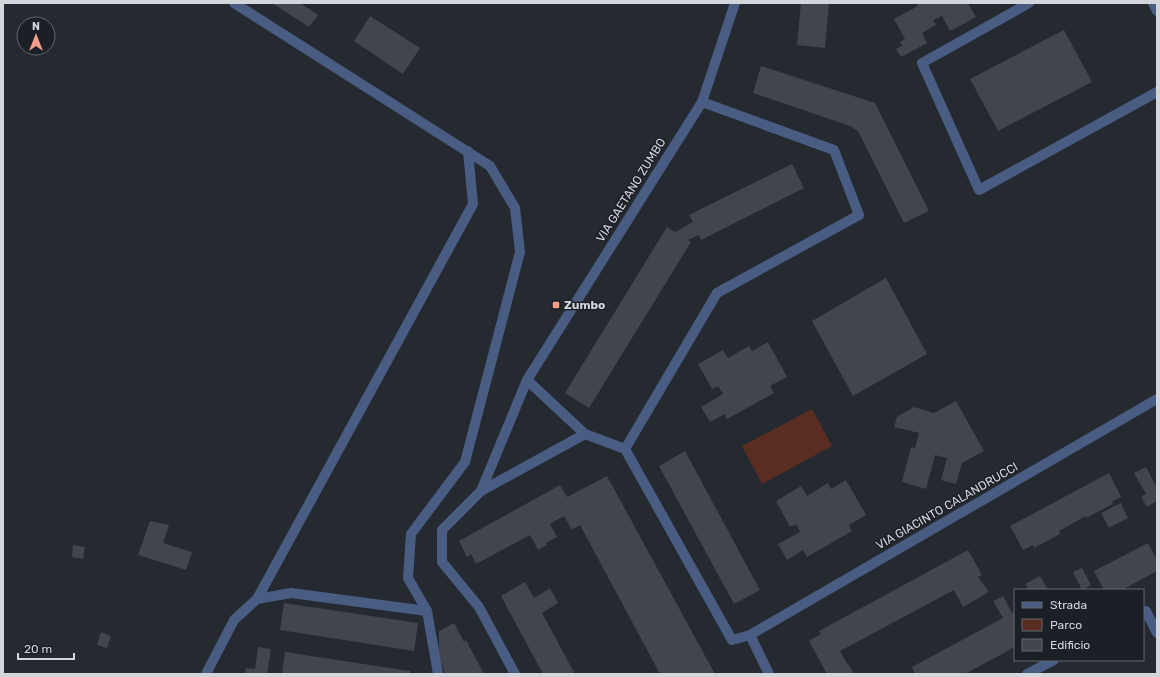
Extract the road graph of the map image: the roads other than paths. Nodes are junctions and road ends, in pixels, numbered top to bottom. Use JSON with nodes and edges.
{"nodes":[{"id":1,"x":234,"y":3,"type":"edge"},
{"id":2,"x":735,"y":3,"type":"edge"},
{"id":3,"x":1029,"y":3,"type":"edge"},
{"id":4,"x":1153,"y":3,"type":"edge"},
{"id":5,"x":1157,"y":11,"type":"edge"},
{"id":6,"x":1157,"y":92,"type":"edge"},
{"id":7,"x":702,"y":102,"type":"junction"},
{"id":8,"x":468,"y":151,"type":"junction"},
{"id":9,"x":527,"y":380,"type":"junction"},
{"id":10,"x":1157,"y":399,"type":"edge"},
{"id":11,"x":585,"y":434,"type":"junction"},
{"id":12,"x":625,"y":450,"type":"junction"},
{"id":13,"x":481,"y":491,"type":"junction"},
{"id":14,"x":257,"y":599,"type":"junction"},
{"id":15,"x":427,"y":611,"type":"junction"},
{"id":16,"x":1144,"y":612,"type":"edge"},
{"id":17,"x":1157,"y":633,"type":"edge"},
{"id":18,"x":750,"y":635,"type":"junction"},
{"id":19,"x":1052,"y":661,"type":"edge"},
{"id":20,"x":206,"y":674,"type":"edge"},
{"id":21,"x":438,"y":674,"type":"edge"},
{"id":22,"x":515,"y":674,"type":"edge"},
{"id":23,"x":769,"y":674,"type":"edge"},
{"id":24,"x":1027,"y":674,"type":"edge"}],
"edges":[{"from":1,"to":8,"type":"street"},
{"from":2,"to":7,"type":"street","name":"VIA GAETANO ZUMBO"},
{"from":3,"to":6,"type":"street"},
{"from":4,"to":5,"type":"street"},
{"from":7,"to":9,"type":"street","name":"VIA GAETANO ZUMBO"},
{"from":7,"to":12,"type":"street"},
{"from":8,"to":14,"type":"street"},
{"from":8,"to":15,"type":"street"},
{"from":9,"to":11,"type":"street"},
{"from":9,"to":13,"type":"street","name":"VIA GAETANO ZUMBO"},
{"from":10,"to":18,"type":"street","name":"VIA GIACINTO CALANDRUCCI"},
{"from":11,"to":12,"type":"street"},
{"from":11,"to":13,"type":"street"},
{"from":12,"to":18,"type":"street","name":"VIA GIACINTO CALANDRUCCI"},
{"from":13,"to":22,"type":"street"},
{"from":14,"to":15,"type":"street"},
{"from":14,"to":20,"type":"street"},
{"from":15,"to":21,"type":"street"},
{"from":16,"to":17,"type":"street"},
{"from":18,"to":23,"type":"street"},
{"from":19,"to":24,"type":"street"}]}
